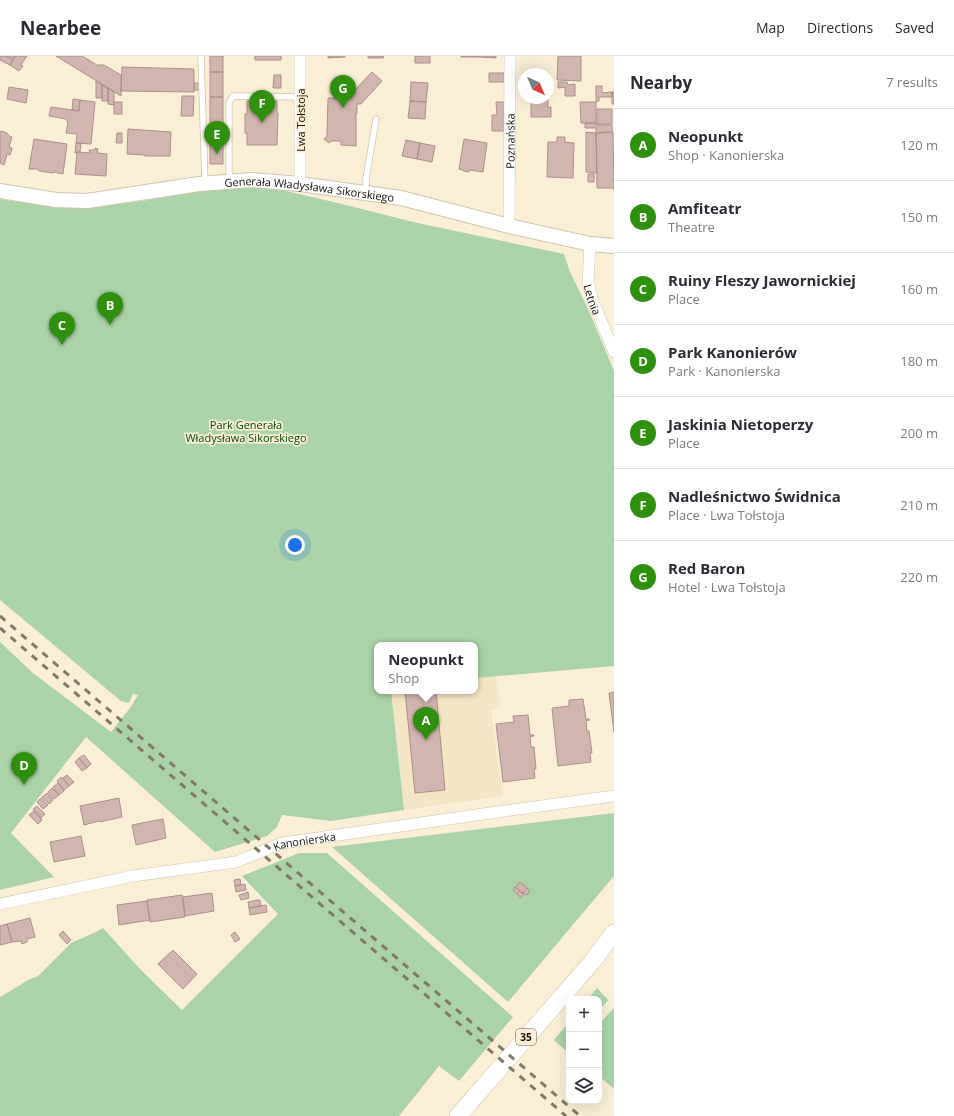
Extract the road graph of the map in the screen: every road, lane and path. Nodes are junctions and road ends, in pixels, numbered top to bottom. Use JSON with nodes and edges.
{"nodes":[{"id":1,"x":201,"y":56,"type":"edge"},
{"id":2,"x":300,"y":56,"type":"edge"},
{"id":3,"x":510,"y":56,"type":"edge"},
{"id":4,"x":300,"y":97,"type":"junction"},
{"id":5,"x":376,"y":119,"type":"dead end"},
{"id":6,"x":229,"y":182,"type":"junction"},
{"id":7,"x":205,"y":184,"type":"junction"},
{"id":8,"x":300,"y":184,"type":"junction"},
{"id":9,"x":0,"y":191,"type":"edge"},
{"id":10,"x":366,"y":193,"type":"junction"},
{"id":11,"x":509,"y":226,"type":"junction"},
{"id":12,"x":590,"y":244,"type":"junction"},
{"id":13,"x":614,"y":246,"type":"edge"},
{"id":14,"x":614,"y":352,"type":"edge"},
{"id":15,"x":614,"y":796,"type":"edge"},
{"id":16,"x":0,"y":904,"type":"edge"},
{"id":17,"x":614,"y":933,"type":"edge"},
{"id":18,"x":614,"y":938,"type":"edge"},
{"id":19,"x":595,"y":958,"type":"junction"},
{"id":20,"x":458,"y":1116,"type":"edge"}],
"edges":[{"from":1,"to":7,"type":"lane"},
{"from":2,"to":4,"type":"street","name":"Lwa Tołstoja"},
{"from":3,"to":11,"type":"street","name":"Poznańska"},
{"from":4,"to":6,"type":"lane"},
{"from":4,"to":8,"type":"street","name":"Lwa Tołstoja"},
{"from":5,"to":10,"type":"lane"},
{"from":6,"to":7,"type":"street","name":"Generała Władysława Sikorskiego"},
{"from":6,"to":8,"type":"street","name":"Generała Władysława Sikorskiego"},
{"from":7,"to":9,"type":"street","name":"Generała Władysława Sikorskiego"},
{"from":8,"to":10,"type":"street","name":"Generała Władysława Sikorskiego"},
{"from":10,"to":11,"type":"street","name":"Generała Władysława Sikorskiego"},
{"from":11,"to":12,"type":"street","name":"Generała Władysława Sikorskiego"},
{"from":12,"to":13,"type":"street","name":"Generała Władysława Sikorskiego"},
{"from":12,"to":14,"type":"street","name":"Letnia"},
{"from":15,"to":16,"type":"street","name":"Kanonierska"},
{"from":17,"to":19,"type":"main road","number":"35"},
{"from":18,"to":19,"type":"main road","number":"35"},
{"from":19,"to":20,"type":"main road","number":"35"}]}
